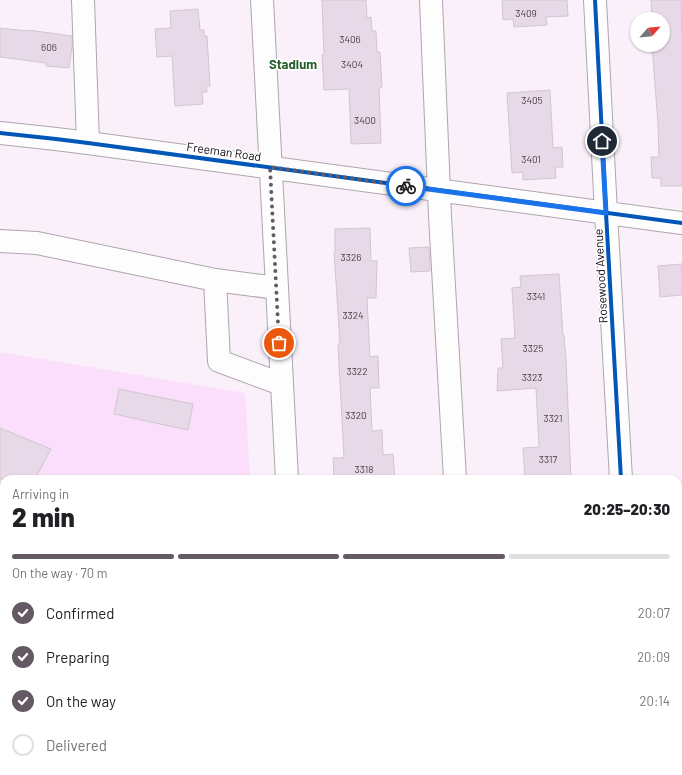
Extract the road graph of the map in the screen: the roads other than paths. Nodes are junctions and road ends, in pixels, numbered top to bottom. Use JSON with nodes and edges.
{"nodes":[{"id":1,"x":83,"y":0,"type":"edge"},
{"id":2,"x":262,"y":0,"type":"edge"},
{"id":3,"x":431,"y":0,"type":"edge"},
{"id":4,"x":595,"y":0,"type":"edge"},
{"id":5,"x":0,"y":133,"type":"edge"},
{"id":6,"x":88,"y":143,"type":"junction"},
{"id":7,"x":270,"y":167,"type":"junction"},
{"id":8,"x":439,"y":190,"type":"junction"},
{"id":9,"x":606,"y":213,"type":"junction"},
{"id":10,"x":682,"y":223,"type":"edge"},
{"id":11,"x":0,"y":241,"type":"edge"},
{"id":12,"x":215,"y":280,"type":"junction"},
{"id":13,"x":277,"y":288,"type":"junction"},
{"id":14,"x":281,"y":384,"type":"junction"},
{"id":15,"x":287,"y":475,"type":"edge"},
{"id":16,"x":455,"y":475,"type":"edge"},
{"id":17,"x":621,"y":475,"type":"edge"}],
"edges":[{"from":1,"to":6,"type":"street"},
{"from":2,"to":7,"type":"street"},
{"from":3,"to":8,"type":"street"},
{"from":4,"to":9,"type":"street","name":"Rosewood Avenue"},
{"from":5,"to":6,"type":"street","name":"Freeman Road"},
{"from":6,"to":7,"type":"street","name":"Freeman Road"},
{"from":7,"to":8,"type":"street","name":"Freeman Road"},
{"from":7,"to":13,"type":"street"},
{"from":8,"to":9,"type":"street","name":"Freeman Road"},
{"from":8,"to":16,"type":"street"},
{"from":9,"to":10,"type":"street","name":"Freeman Road"},
{"from":9,"to":17,"type":"street","name":"Rosewood Avenue"},
{"from":11,"to":12,"type":"street"},
{"from":12,"to":13,"type":"street"},
{"from":12,"to":14,"type":"street"},
{"from":13,"to":14,"type":"street"},
{"from":14,"to":15,"type":"street"}]}
